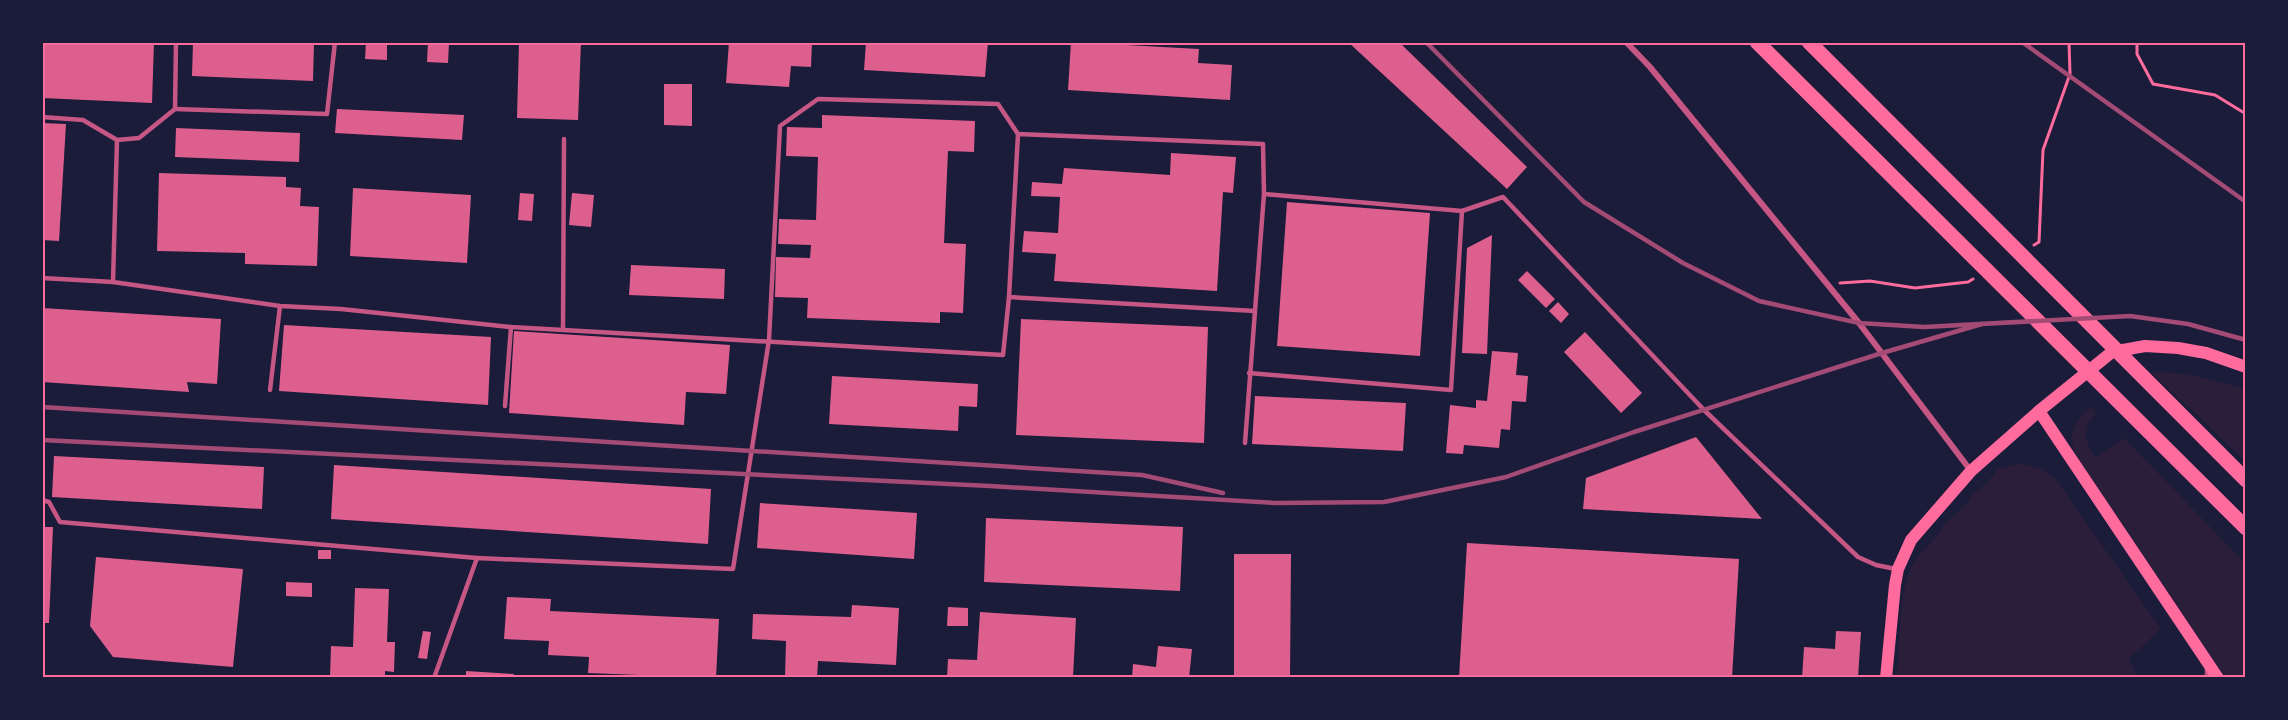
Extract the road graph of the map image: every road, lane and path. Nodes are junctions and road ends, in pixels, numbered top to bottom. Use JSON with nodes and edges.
{"nodes":[{"id":1,"x":176,"y":42,"type":"edge"},
{"id":2,"x":335,"y":42,"type":"edge"},
{"id":3,"x":1626,"y":42,"type":"edge"},
{"id":4,"x":1756,"y":42,"type":"edge"},
{"id":5,"x":1809,"y":42,"type":"edge"},
{"id":6,"x":2069,"y":42,"type":"edge"},
{"id":7,"x":2137,"y":42,"type":"edge"},
{"id":8,"x":175,"y":109,"type":"junction"},
{"id":9,"x":2246,"y":114,"type":"edge"},
{"id":10,"x":42,"y":117,"type":"edge"},
{"id":11,"x":1018,"y":134,"type":"junction"},
{"id":12,"x":564,"y":139,"type":"dead end"},
{"id":13,"x":117,"y":140,"type":"junction"},
{"id":14,"x":1264,"y":194,"type":"junction"},
{"id":15,"x":1462,"y":211,"type":"junction"},
{"id":16,"x":2029,"y":248,"type":"dead end"},
{"id":17,"x":1978,"y":276,"type":"dead end"},
{"id":18,"x":42,"y":278,"type":"edge"},
{"id":19,"x":113,"y":282,"type":"junction"},
{"id":20,"x":1827,"y":284,"type":"junction"},
{"id":21,"x":1009,"y":297,"type":"junction"},
{"id":22,"x":280,"y":306,"type":"junction"},
{"id":23,"x":1255,"y":311,"type":"junction"},
{"id":24,"x":511,"y":327,"type":"junction"},
{"id":25,"x":563,"y":328,"type":"junction"},
{"id":26,"x":770,"y":340,"type":"junction"},
{"id":27,"x":2246,"y":367,"type":"edge"},
{"id":28,"x":1249,"y":373,"type":"junction"},
{"id":29,"x":270,"y":390,"type":"dead end"},
{"id":30,"x":505,"y":406,"type":"dead end"},
{"id":31,"x":2039,"y":411,"type":"junction"},
{"id":32,"x":1245,"y":443,"type":"dead end"},
{"id":33,"x":1971,"y":471,"type":"junction"},
{"id":34,"x":2246,"y":480,"type":"edge"},
{"id":35,"x":42,"y":500,"type":"edge"},
{"id":36,"x":2246,"y":528,"type":"edge"},
{"id":37,"x":477,"y":558,"type":"junction"},
{"id":38,"x":1898,"y":569,"type":"junction"},
{"id":39,"x":2206,"y":662,"type":"junction"},
{"id":40,"x":434,"y":678,"type":"edge"},
{"id":41,"x":1886,"y":678,"type":"edge"},
{"id":42,"x":2207,"y":678,"type":"edge"},
{"id":43,"x":2218,"y":678,"type":"edge"}],
"edges":[{"from":1,"to":8,"type":"lane"},
{"from":2,"to":8,"type":"lane"},
{"from":3,"to":20,"type":"street"},
{"from":4,"to":36,"type":"main road"},
{"from":5,"to":34,"type":"main road"},
{"from":6,"to":16,"type":"path"},
{"from":7,"to":9,"type":"path"},
{"from":8,"to":13,"type":"lane"},
{"from":10,"to":13,"type":"lane"},
{"from":11,"to":14,"type":"lane"},
{"from":11,"to":21,"type":"lane"},
{"from":11,"to":26,"type":"lane"},
{"from":12,"to":25,"type":"lane"},
{"from":13,"to":19,"type":"lane"},
{"from":14,"to":15,"type":"lane"},
{"from":14,"to":23,"type":"lane"},
{"from":15,"to":28,"type":"lane"},
{"from":15,"to":38,"type":"lane"},
{"from":17,"to":20,"type":"path"},
{"from":18,"to":19,"type":"lane"},
{"from":19,"to":22,"type":"lane"},
{"from":20,"to":33,"type":"street"},
{"from":21,"to":23,"type":"lane"},
{"from":21,"to":26,"type":"lane"},
{"from":22,"to":24,"type":"lane"},
{"from":22,"to":29,"type":"lane"},
{"from":23,"to":28,"type":"lane"},
{"from":24,"to":25,"type":"lane"},
{"from":24,"to":30,"type":"lane"},
{"from":25,"to":26,"type":"lane"},
{"from":26,"to":37,"type":"lane"},
{"from":27,"to":31,"type":"main road"},
{"from":28,"to":32,"type":"lane"},
{"from":31,"to":33,"type":"main road"},
{"from":31,"to":39,"type":"main road"},
{"from":33,"to":38,"type":"main road"},
{"from":35,"to":37,"type":"lane"},
{"from":37,"to":40,"type":"lane"},
{"from":38,"to":41,"type":"main road"},
{"from":39,"to":42,"type":"lane"},
{"from":39,"to":43,"type":"main road"}]}
